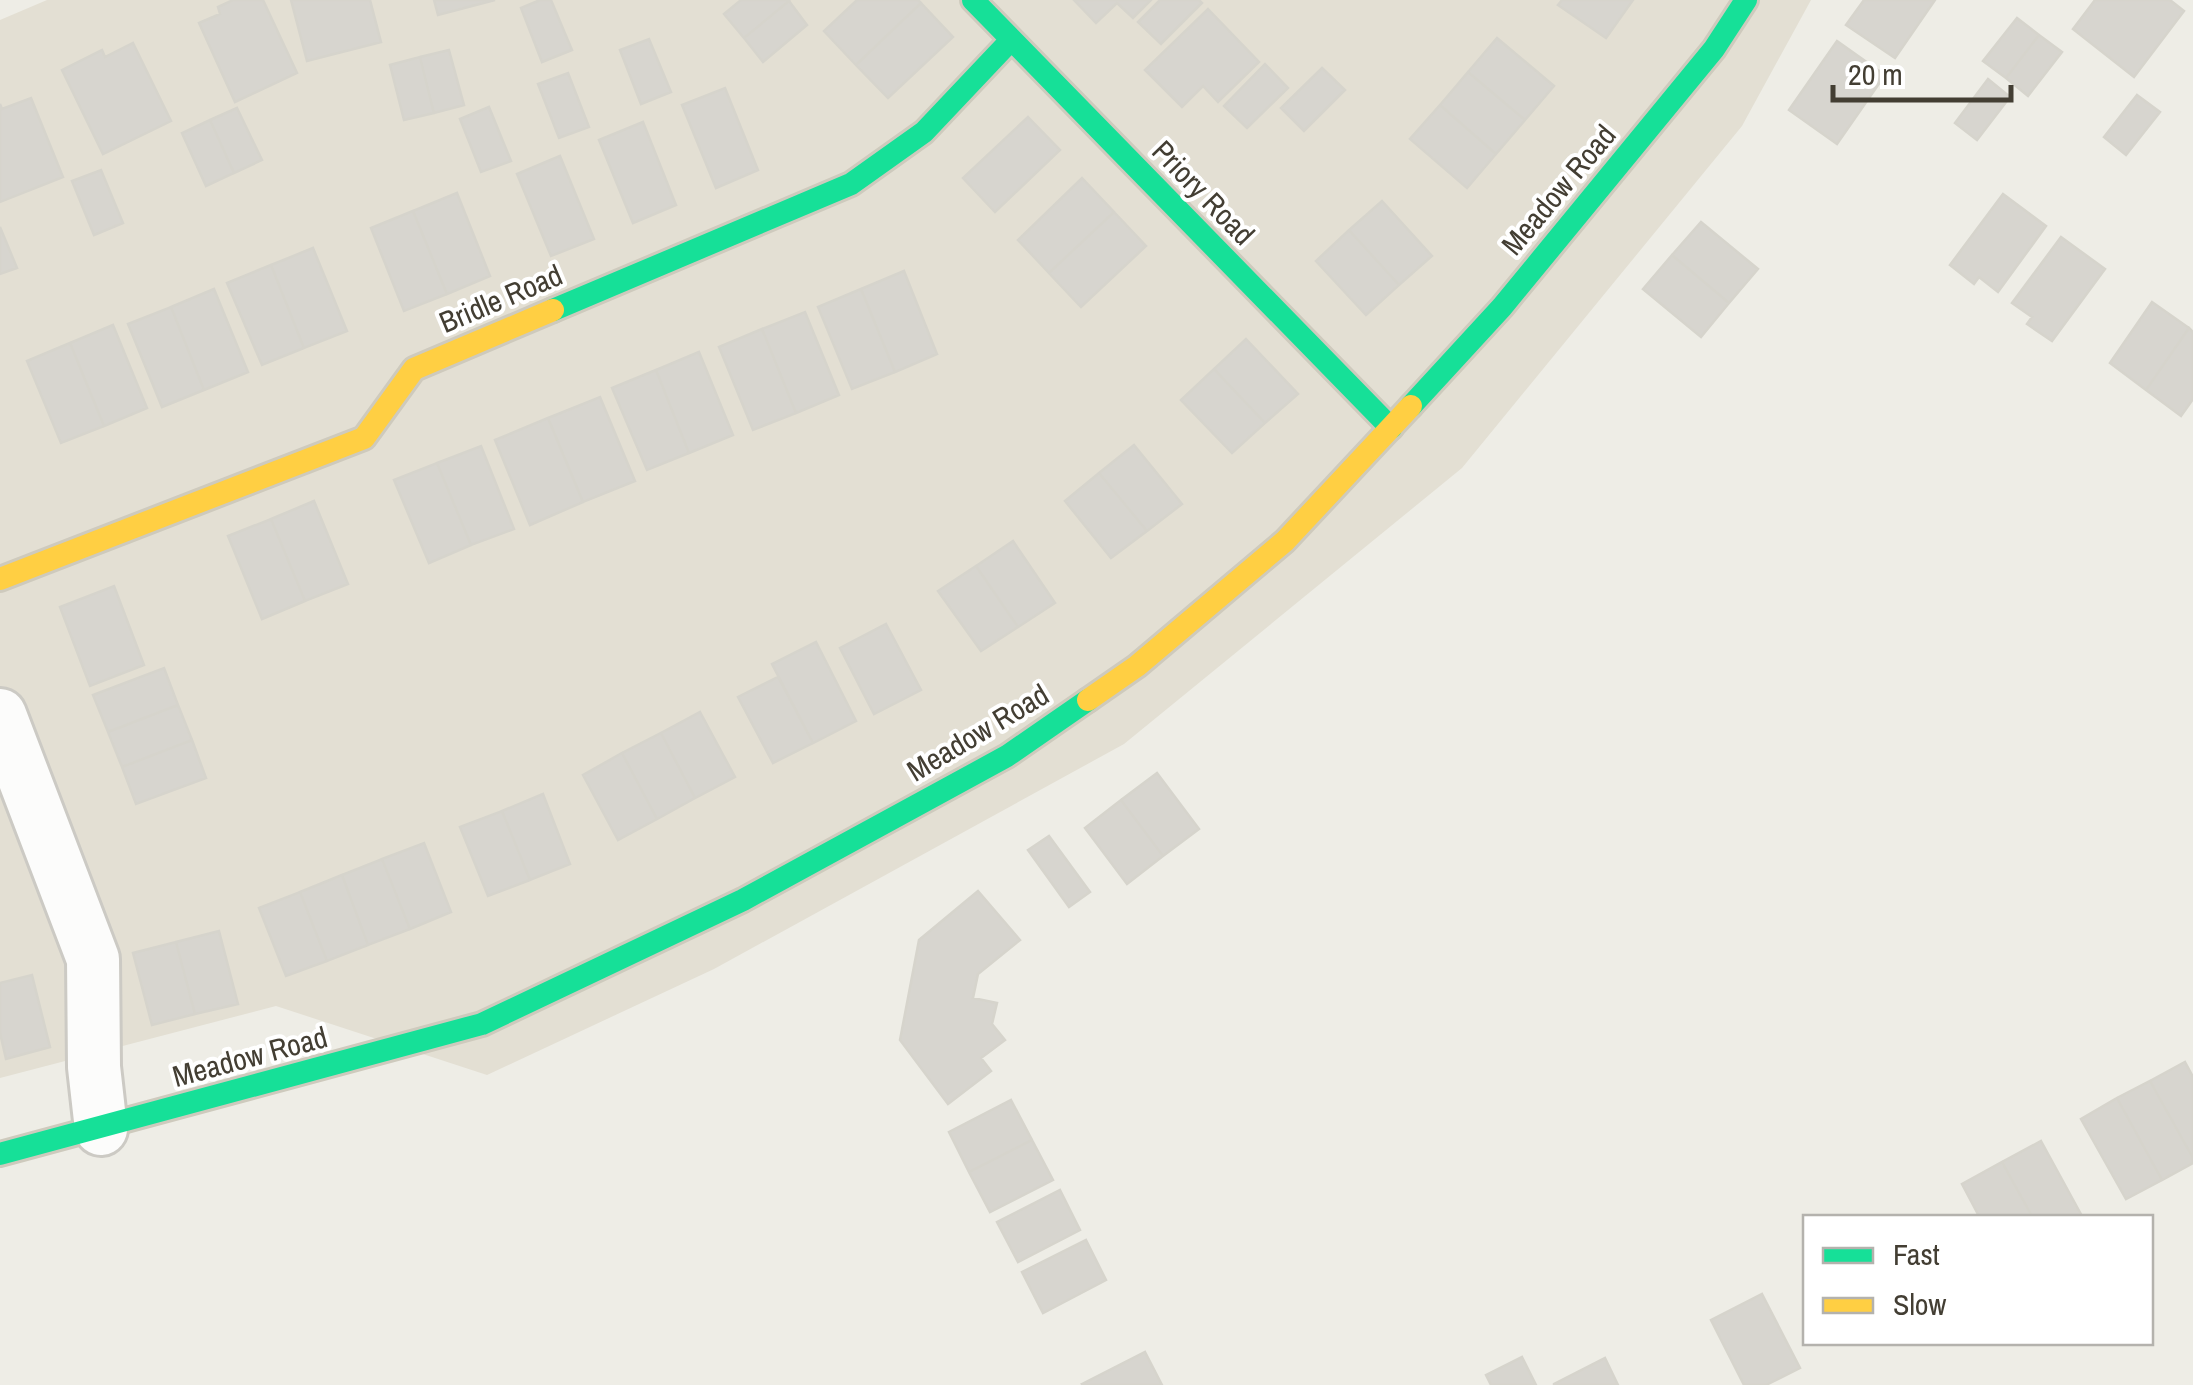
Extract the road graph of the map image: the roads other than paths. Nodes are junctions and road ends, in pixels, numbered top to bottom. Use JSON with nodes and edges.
{"nodes":[{"id":1,"x":973,"y":0,"type":"edge"},
{"id":2,"x":1746,"y":0,"type":"edge"},
{"id":3,"x":1011,"y":40,"type":"junction"},
{"id":4,"x":1390,"y":428,"type":"junction"},
{"id":5,"x":0,"y":579,"type":"edge"},
{"id":6,"x":0,"y":715,"type":"edge"},
{"id":7,"x":101,"y":1129,"type":"junction"},
{"id":8,"x":0,"y":1154,"type":"edge"}],
"edges":[{"from":1,"to":3,"type":"street","name":"Priory Road"},
{"from":2,"to":4,"type":"street","name":"Meadow Road"},
{"from":3,"to":4,"type":"street","name":"Priory Road"},
{"from":3,"to":5,"type":"street","name":"Bridle Road"},
{"from":4,"to":7,"type":"street","name":"Meadow Road"},
{"from":6,"to":7,"type":"street"},
{"from":7,"to":8,"type":"street","name":"Meadow Road"}]}
